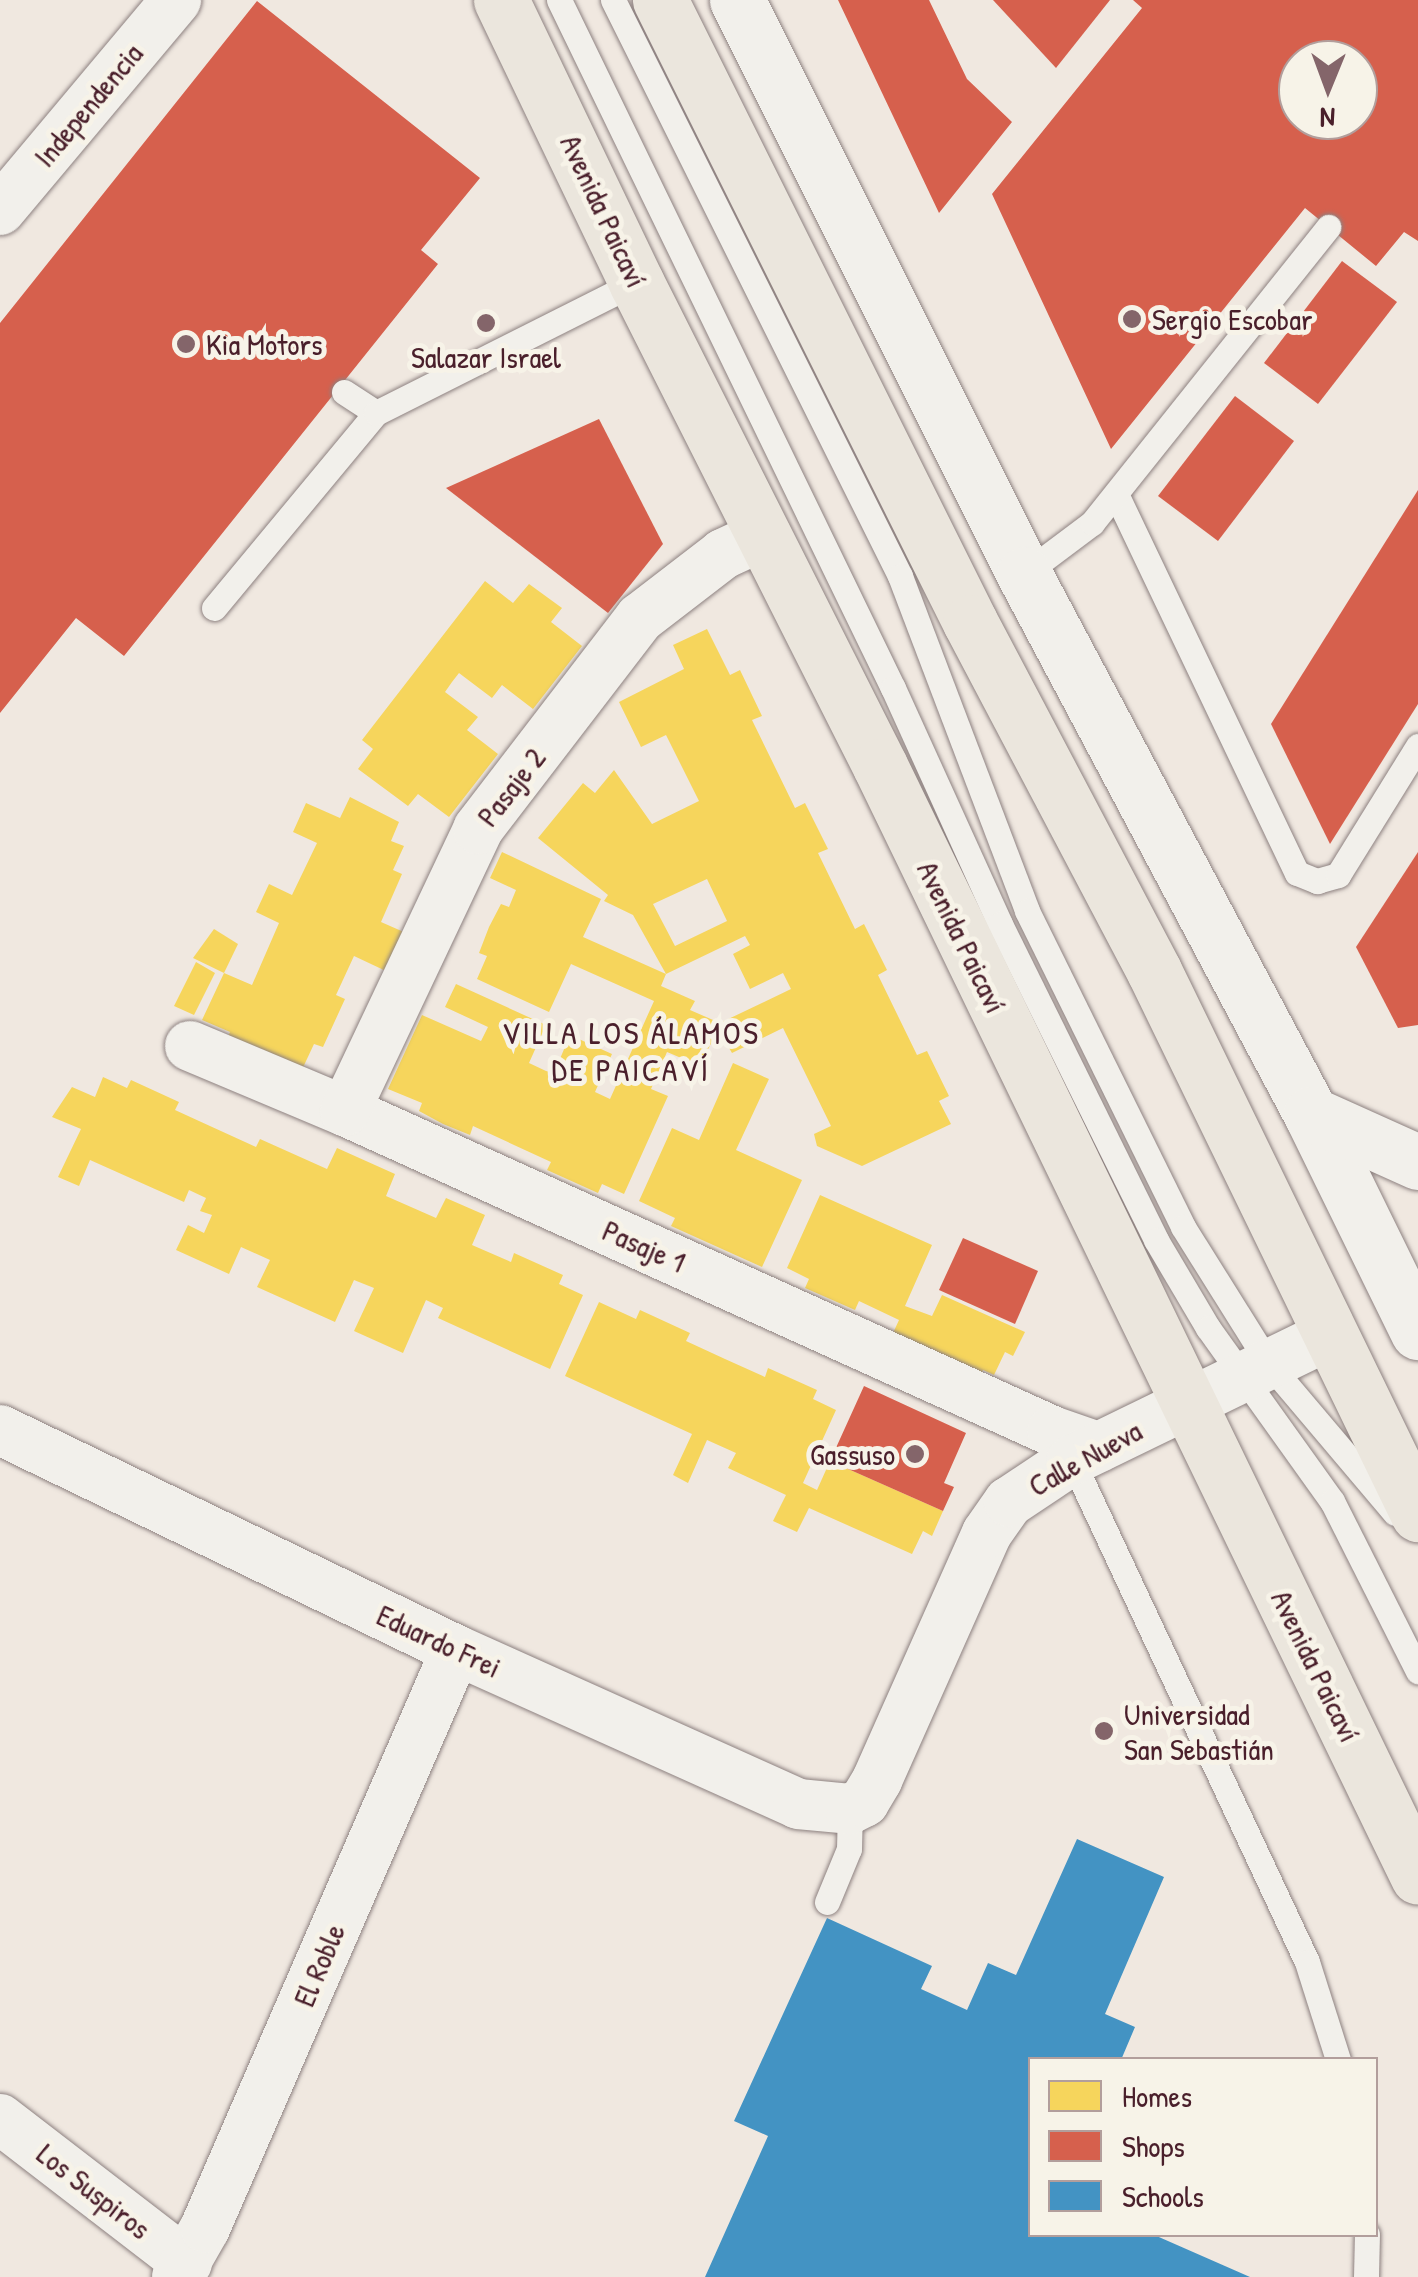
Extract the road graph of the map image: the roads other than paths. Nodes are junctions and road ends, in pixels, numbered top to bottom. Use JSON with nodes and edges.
{"nodes":[{"id":1,"x":502,"y":0,"type":"edge"},
{"id":2,"x":559,"y":0,"type":"edge"},
{"id":3,"x":613,"y":0,"type":"edge"},
{"id":4,"x":660,"y":0,"type":"edge"},
{"id":5,"x":737,"y":0,"type":"edge"},
{"id":6,"x":173,"y":1,"type":"edge"},
{"id":7,"x":0,"y":210,"type":"edge"},
{"id":8,"x":1328,"y":227,"type":"dead end"},
{"id":9,"x":636,"y":282,"type":"junction"},
{"id":10,"x":344,"y":392,"type":"dead end"},
{"id":11,"x":376,"y":413,"type":"junction"},
{"id":12,"x":1116,"y":494,"type":"junction"},
{"id":13,"x":766,"y":534,"type":"junction"},
{"id":14,"x":1024,"y":574,"type":"junction"},
{"id":15,"x":214,"y":608,"type":"dead end"},
{"id":16,"x":1418,"y":746,"type":"edge"},
{"id":17,"x":190,"y":1046,"type":"dead end"},
{"id":18,"x":345,"y":1111,"type":"junction"},
{"id":19,"x":1311,"y":1114,"type":"junction"},
{"id":20,"x":1418,"y":1162,"type":"edge"},
{"id":21,"x":1418,"y":1332,"type":"edge"},
{"id":22,"x":1332,"y":1334,"type":"junction"},
{"id":23,"x":1256,"y":1370,"type":"junction"},
{"id":24,"x":1187,"y":1402,"type":"junction"},
{"id":25,"x":0,"y":1430,"type":"edge"},
{"id":26,"x":1085,"y":1454,"type":"junction"},
{"id":27,"x":1418,"y":1514,"type":"edge"},
{"id":28,"x":1418,"y":1540,"type":"edge"},
{"id":29,"x":456,"y":1650,"type":"junction"},
{"id":30,"x":1418,"y":1671,"type":"edge"},
{"id":31,"x":864,"y":1795,"type":"junction"},
{"id":32,"x":1418,"y":1877,"type":"edge"},
{"id":33,"x":827,"y":1902,"type":"dead end"},
{"id":34,"x":1337,"y":2057,"type":"edge"},
{"id":35,"x":0,"y":2119,"type":"edge"},
{"id":36,"x":1367,"y":2237,"type":"edge"},
{"id":37,"x":182,"y":2270,"type":"edge"},
{"id":38,"x":1366,"y":2277,"type":"edge"}],
"edges":[{"from":1,"to":9,"type":"main road","name":"Avenida Paicaví"},
{"from":2,"to":23,"type":"lane"},
{"from":3,"to":23,"type":"lane"},
{"from":4,"to":22,"type":"main road"},
{"from":5,"to":14,"type":"street"},
{"from":6,"to":7,"type":"street","name":"Independencia"},
{"from":8,"to":12,"type":"lane"},
{"from":9,"to":11,"type":"lane"},
{"from":9,"to":13,"type":"main road","name":"Avenida Paicaví"},
{"from":10,"to":11,"type":"lane"},
{"from":11,"to":15,"type":"lane"},
{"from":12,"to":14,"type":"lane"},
{"from":12,"to":16,"type":"lane"},
{"from":13,"to":18,"type":"street","name":"Pasaje 2"},
{"from":13,"to":24,"type":"main road","name":"Avenida Paicaví"},
{"from":14,"to":19,"type":"street"},
{"from":17,"to":18,"type":"street","name":"Pasaje 1"},
{"from":18,"to":26,"type":"street","name":"Pasaje 1"},
{"from":19,"to":20,"type":"street"},
{"from":19,"to":21,"type":"street"},
{"from":22,"to":23,"type":"street","name":"Calle Nueva"},
{"from":22,"to":27,"type":"main road"},
{"from":23,"to":24,"type":"street","name":"Calle Nueva"},
{"from":23,"to":28,"type":"lane"},
{"from":23,"to":30,"type":"lane"},
{"from":24,"to":26,"type":"street","name":"Calle Nueva"},
{"from":24,"to":32,"type":"main road","name":"Avenida Paicaví"},
{"from":25,"to":29,"type":"street","name":"Eduardo Frei"},
{"from":26,"to":31,"type":"street","name":"Calle Nueva"},
{"from":26,"to":34,"type":"lane"},
{"from":29,"to":31,"type":"street","name":"Eduardo Frei"},
{"from":29,"to":37,"type":"street","name":"El Roble"},
{"from":31,"to":33,"type":"lane"},
{"from":35,"to":37,"type":"street","name":"Los Suspiros"},
{"from":36,"to":38,"type":"lane"}]}
